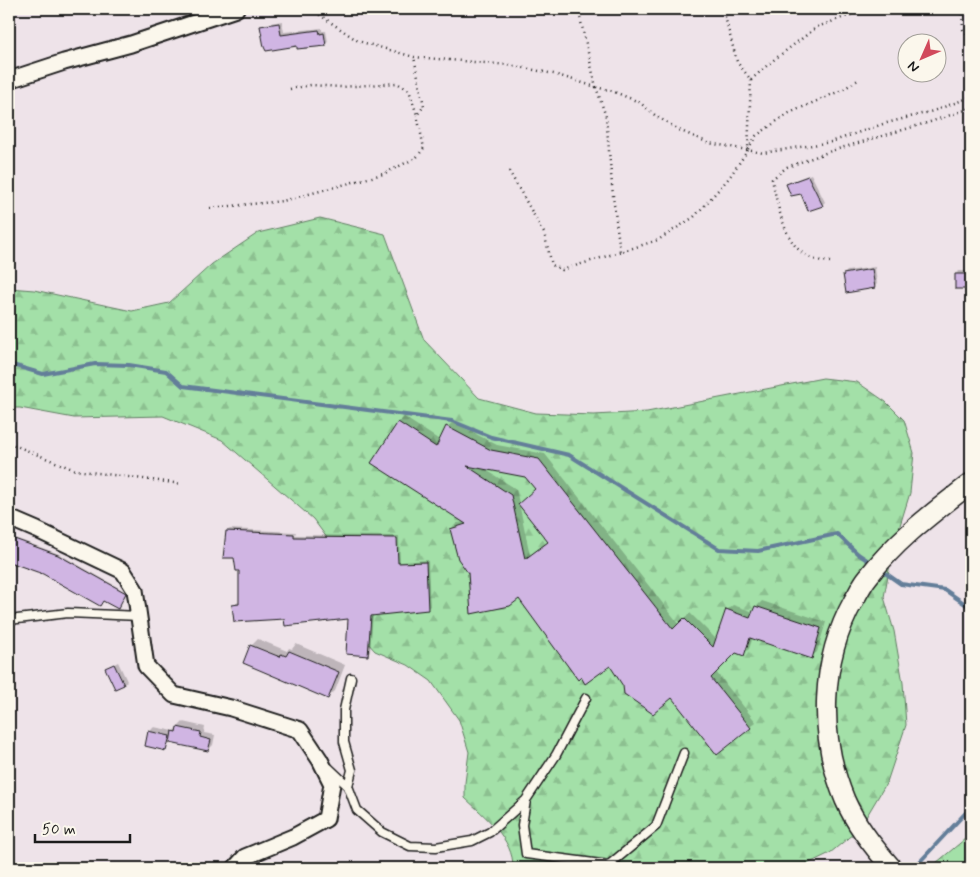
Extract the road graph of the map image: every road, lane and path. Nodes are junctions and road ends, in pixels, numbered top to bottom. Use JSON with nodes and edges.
{"nodes":[{"id":1,"x":236,"y":9,"type":"edge"},
{"id":2,"x":311,"y":9,"type":"edge"},
{"id":3,"x":578,"y":9,"type":"edge"},
{"id":4,"x":723,"y":9,"type":"edge"},
{"id":5,"x":860,"y":9,"type":"edge"},
{"id":6,"x":962,"y":9,"type":"edge"},
{"id":7,"x":971,"y":43,"type":"edge"},
{"id":8,"x":414,"y":57,"type":"junction"},
{"id":9,"x":9,"y":80,"type":"edge"},
{"id":10,"x":751,"y":80,"type":"junction"},
{"id":11,"x":858,"y":80,"type":"dead end"},
{"id":12,"x":596,"y":87,"type":"junction"},
{"id":13,"x":290,"y":89,"type":"dead end"},
{"id":14,"x":971,"y":97,"type":"edge"},
{"id":15,"x":971,"y":108,"type":"edge"},
{"id":16,"x":417,"y":115,"type":"junction"},
{"id":17,"x":748,"y":150,"type":"junction"},
{"id":18,"x":509,"y":171,"type":"dead end"},
{"id":19,"x":210,"y":208,"type":"dead end"},
{"id":20,"x":620,"y":252,"type":"junction"},
{"id":21,"x":830,"y":262,"type":"dead end"},
{"id":22,"x":9,"y":443,"type":"edge"},
{"id":23,"x":971,"y":483,"type":"edge"},
{"id":24,"x":182,"y":484,"type":"dead end"},
{"id":25,"x":9,"y":518,"type":"edge"},
{"id":26,"x":140,"y":616,"type":"junction"},
{"id":27,"x":9,"y":620,"type":"edge"},
{"id":28,"x":351,"y":678,"type":"dead end"},
{"id":29,"x":586,"y":698,"type":"dead end"},
{"id":30,"x":684,"y":753,"type":"dead end"},
{"id":31,"x":320,"y":760,"type":"junction"},
{"id":32,"x":348,"y":786,"type":"junction"},
{"id":33,"x":526,"y":800,"type":"junction"},
{"id":34,"x":235,"y":868,"type":"edge"},
{"id":35,"x":892,"y":868,"type":"edge"}],
"edges":[{"from":1,"to":9,"type":"street"},
{"from":2,"to":8,"type":"path"},
{"from":3,"to":12,"type":"path"},
{"from":4,"to":10,"type":"path"},
{"from":5,"to":10,"type":"path"},
{"from":6,"to":7,"type":"path"},
{"from":8,"to":12,"type":"path"},
{"from":8,"to":16,"type":"path"},
{"from":10,"to":17,"type":"path"},
{"from":11,"to":17,"type":"path"},
{"from":12,"to":17,"type":"path"},
{"from":12,"to":20,"type":"path"},
{"from":13,"to":16,"type":"path"},
{"from":14,"to":17,"type":"path"},
{"from":15,"to":21,"type":"path"},
{"from":16,"to":19,"type":"path"},
{"from":17,"to":20,"type":"path"},
{"from":18,"to":20,"type":"path"},
{"from":22,"to":24,"type":"path"},
{"from":23,"to":35,"type":"street"},
{"from":25,"to":26,"type":"street"},
{"from":26,"to":27,"type":"lane"},
{"from":26,"to":31,"type":"street"},
{"from":28,"to":32,"type":"lane"},
{"from":29,"to":33,"type":"lane"},
{"from":30,"to":33,"type":"lane"},
{"from":31,"to":32,"type":"lane"},
{"from":31,"to":34,"type":"street"},
{"from":32,"to":33,"type":"lane"}]}
